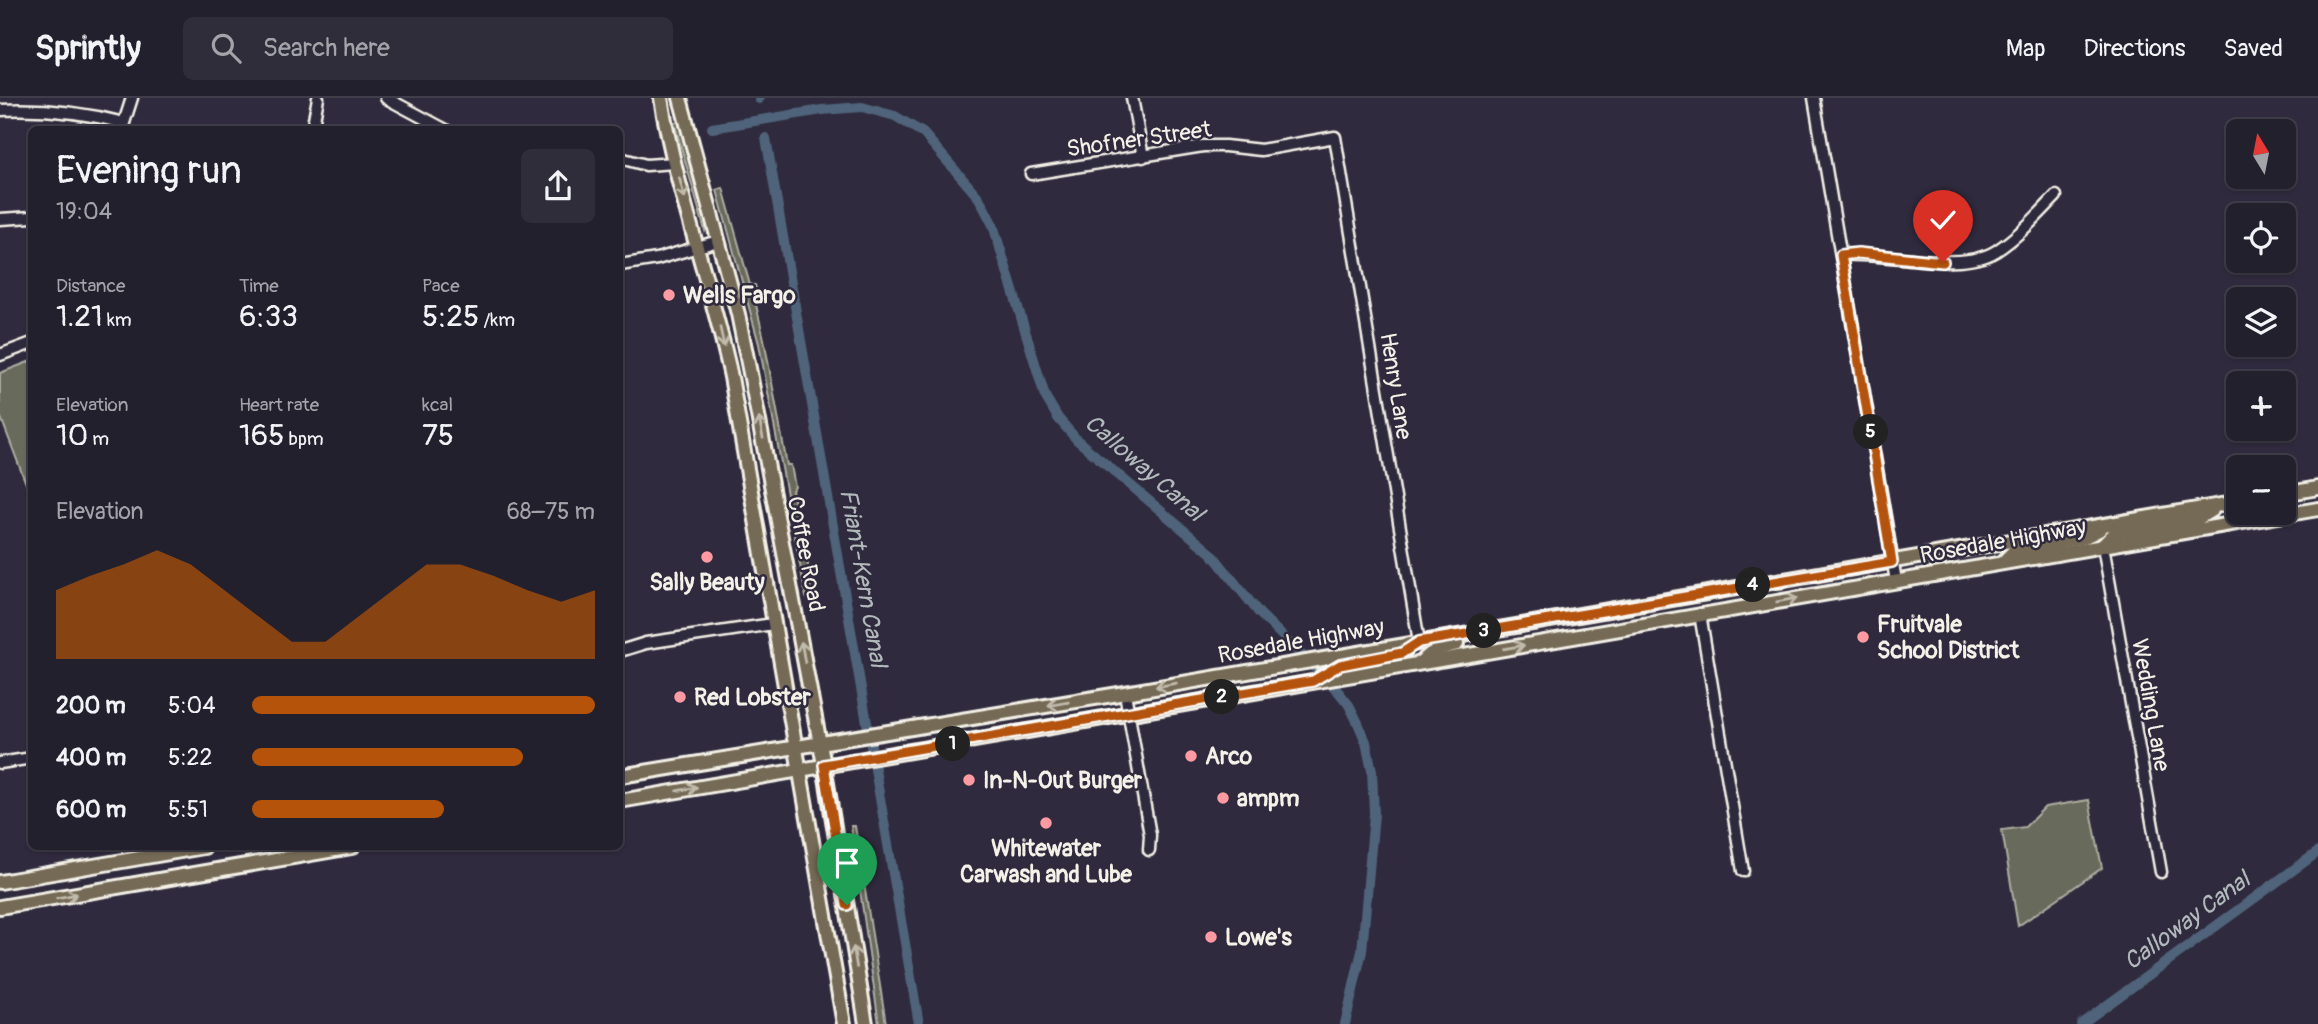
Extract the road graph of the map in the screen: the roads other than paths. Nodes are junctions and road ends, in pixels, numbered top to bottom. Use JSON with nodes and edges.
{"nodes":[{"id":1,"x":132,"y":98,"type":"edge"},
{"id":2,"x":318,"y":98,"type":"edge"},
{"id":3,"x":386,"y":98,"type":"edge"},
{"id":4,"x":661,"y":98,"type":"edge"},
{"id":5,"x":680,"y":98,"type":"edge"},
{"id":6,"x":1132,"y":98,"type":"edge"},
{"id":7,"x":1814,"y":98,"type":"edge"},
{"id":8,"x":0,"y":110,"type":"edge"},
{"id":9,"x":123,"y":126,"type":"edge"},
{"id":10,"x":313,"y":126,"type":"edge"},
{"id":11,"x":438,"y":126,"type":"edge"},
{"id":12,"x":1335,"y":137,"type":"joint"},
{"id":13,"x":1143,"y":157,"type":"junction"},
{"id":14,"x":623,"y":159,"type":"edge"},
{"id":15,"x":675,"y":163,"type":"junction"},
{"id":16,"x":1031,"y":174,"type":"dead end"},
{"id":17,"x":2056,"y":196,"type":"dead end"},
{"id":18,"x":0,"y":219,"type":"edge"},
{"id":19,"x":28,"y":219,"type":"edge"},
{"id":20,"x":718,"y":241,"type":"junction"},
{"id":21,"x":698,"y":247,"type":"junction"},
{"id":22,"x":1841,"y":255,"type":"junction"},
{"id":23,"x":623,"y":265,"type":"edge"},
{"id":24,"x":28,"y":344,"type":"edge"},
{"id":25,"x":0,"y":355,"type":"edge"},
{"id":26,"x":2318,"y":488,"type":"edge"},
{"id":27,"x":2296,"y":492,"type":"edge"},
{"id":28,"x":2226,"y":504,"type":"edge"},
{"id":29,"x":2220,"y":505,"type":"junction"},
{"id":30,"x":2314,"y":508,"type":"edge"},
{"id":31,"x":2110,"y":524,"type":"junction"},
{"id":32,"x":2103,"y":546,"type":"junction"},
{"id":33,"x":1892,"y":562,"type":"junction"},
{"id":34,"x":2003,"y":563,"type":"junction"},
{"id":35,"x":1896,"y":581,"type":"junction"},
{"id":36,"x":1700,"y":614,"type":"junction"},
{"id":37,"x":1534,"y":622,"type":"junction"},
{"id":38,"x":773,"y":624,"type":"junction"},
{"id":39,"x":1419,"y":642,"type":"junction"},
{"id":40,"x":623,"y":650,"type":"edge"},
{"id":41,"x":1422,"y":663,"type":"junction"},
{"id":42,"x":1342,"y":666,"type":"junction"},
{"id":43,"x":1125,"y":693,"type":"junction"},
{"id":44,"x":1129,"y":714,"type":"junction"},
{"id":45,"x":820,"y":743,"type":"junction"},
{"id":46,"x":795,"y":746,"type":"junction"},
{"id":47,"x":28,"y":759,"type":"edge"},
{"id":48,"x":0,"y":763,"type":"edge"},
{"id":49,"x":824,"y":765,"type":"junction"},
{"id":50,"x":799,"y":770,"type":"junction"},
{"id":51,"x":623,"y":775,"type":"edge"},
{"id":52,"x":623,"y":800,"type":"edge"},
{"id":53,"x":187,"y":850,"type":"edge"},
{"id":54,"x":334,"y":850,"type":"edge"},
{"id":55,"x":1149,"y":850,"type":"dead end"},
{"id":56,"x":1742,"y":871,"type":"dead end"},
{"id":57,"x":2161,"y":872,"type":"dead end"},
{"id":58,"x":0,"y":882,"type":"edge"},
{"id":59,"x":0,"y":907,"type":"edge"},
{"id":60,"x":844,"y":1024,"type":"edge"},
{"id":61,"x":866,"y":1024,"type":"edge"}],
"edges":[{"from":1,"to":9,"type":"street"},
{"from":2,"to":10,"type":"street"},
{"from":3,"to":11,"type":"street"},
{"from":4,"to":15,"type":"main road","name":"Coffee Road"},
{"from":5,"to":20,"type":"main road","name":"Coffee Road"},
{"from":6,"to":13,"type":"street"},
{"from":7,"to":22,"type":"street"},
{"from":8,"to":9,"type":"street"},
{"from":12,"to":13,"type":"street","name":"Shofner Street"},
{"from":12,"to":39,"type":"street","name":"Henry Lane"},
{"from":13,"to":16,"type":"street","name":"Shofner Street"},
{"from":14,"to":15,"type":"street"},
{"from":15,"to":21,"type":"main road","name":"Coffee Road","one_way":true},
{"from":17,"to":22,"type":"street"},
{"from":18,"to":19,"type":"street"},
{"from":20,"to":21,"type":"street"},
{"from":45,"to":20,"type":"main road","name":"Coffee Road","one_way":true},
{"from":21,"to":23,"type":"street"},
{"from":21,"to":38,"type":"main road","name":"Coffee Road","one_way":true},
{"from":22,"to":33,"type":"street"},
{"from":24,"to":25,"type":"street"},
{"from":26,"to":27,"type":"main road"},
{"from":28,"to":29,"type":"main road","name":"Rosedale Highway"},
{"from":29,"to":31,"type":"main road","name":"Rosedale Highway"},
{"from":29,"to":32,"type":"main road"},
{"from":30,"to":32,"type":"main road","name":"Rosedale Highway"},
{"from":31,"to":33,"type":"main road","name":"Rosedale Highway"},
{"from":31,"to":34,"type":"main road"},
{"from":32,"to":34,"type":"main road","name":"Rosedale Highway"},
{"from":32,"to":57,"type":"street","name":"Wedding Lane"},
{"from":33,"to":35,"type":"street"},
{"from":33,"to":37,"type":"main road","name":"Rosedale Highway"},
{"from":34,"to":35,"type":"main road","name":"Rosedale Highway"},
{"from":36,"to":35,"type":"main road","name":"Rosedale Highway","one_way":true},
{"from":41,"to":36,"type":"main road","name":"Rosedale Highway","one_way":true},
{"from":36,"to":56,"type":"street"},
{"from":37,"to":39,"type":"main road","name":"Rosedale Highway"},
{"from":37,"to":41,"type":"main road"},
{"from":38,"to":40,"type":"street"},
{"from":38,"to":46,"type":"main road","name":"Coffee Road"},
{"from":39,"to":42,"type":"main road","name":"Rosedale Highway"},
{"from":41,"to":42,"type":"main road","name":"Rosedale Highway"},
{"from":42,"to":43,"type":"main road","name":"Rosedale Highway","one_way":true},
{"from":42,"to":44,"type":"main road","name":"Rosedale Highway"},
{"from":43,"to":44,"type":"street"},
{"from":43,"to":45,"type":"main road","name":"Rosedale Highway","one_way":true},
{"from":44,"to":49,"type":"main road","name":"Rosedale Highway"},
{"from":44,"to":55,"type":"street"},
{"from":45,"to":46,"type":"main road","name":"Rosedale Highway"},
{"from":45,"to":49,"type":"main road","name":"Coffee Road"},
{"from":46,"to":50,"type":"main road","name":"Coffee Road"},
{"from":46,"to":51,"type":"main road","name":"Rosedale Highway"},
{"from":47,"to":48,"type":"street"},
{"from":49,"to":50,"type":"main road","name":"Rosedale Highway"},
{"from":61,"to":49,"type":"main road","name":"Coffee Road","one_way":true},
{"from":52,"to":50,"type":"main road","name":"Rosedale Highway","one_way":true},
{"from":50,"to":60,"type":"main road","name":"Coffee Road"},
{"from":53,"to":58,"type":"main road"},
{"from":59,"to":54,"type":"main road","one_way":true}]}
